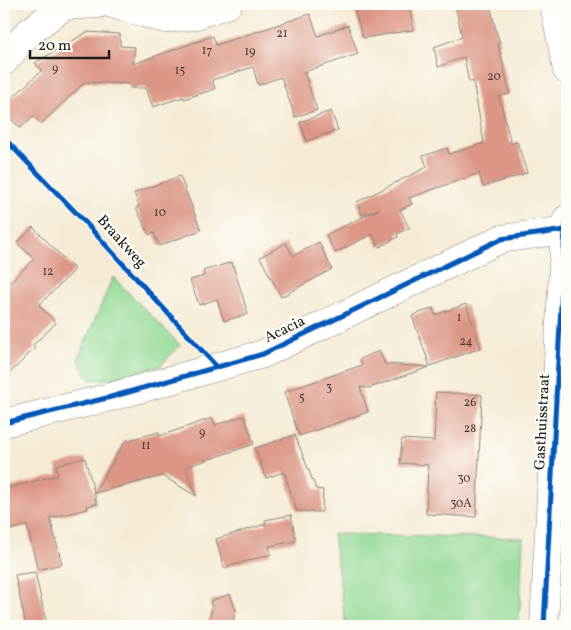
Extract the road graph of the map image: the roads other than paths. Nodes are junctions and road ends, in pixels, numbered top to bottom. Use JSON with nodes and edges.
{"nodes":[{"id":1,"x":98,"y":4,"type":"edge"},
{"id":2,"x":112,"y":4,"type":"edge"},
{"id":3,"x":228,"y":4,"type":"edge"},
{"id":4,"x":554,"y":4,"type":"edge"},
{"id":5,"x":63,"y":5,"type":"edge"},
{"id":6,"x":4,"y":61,"type":"edge"},
{"id":7,"x":567,"y":70,"type":"edge"},
{"id":8,"x":566,"y":225,"type":"edge"},
{"id":9,"x":4,"y":423,"type":"edge"},
{"id":10,"x":544,"y":626,"type":"edge"}],
"edges":[{"from":1,"to":5,"type":"street"},
{"from":2,"to":3,"type":"street"},
{"from":4,"to":7,"type":"street"},
{"from":5,"to":6,"type":"street"},
{"from":8,"to":9,"type":"street","name":"Acacia"},
{"from":8,"to":10,"type":"street","name":"Gasthuisstraat"}]}
